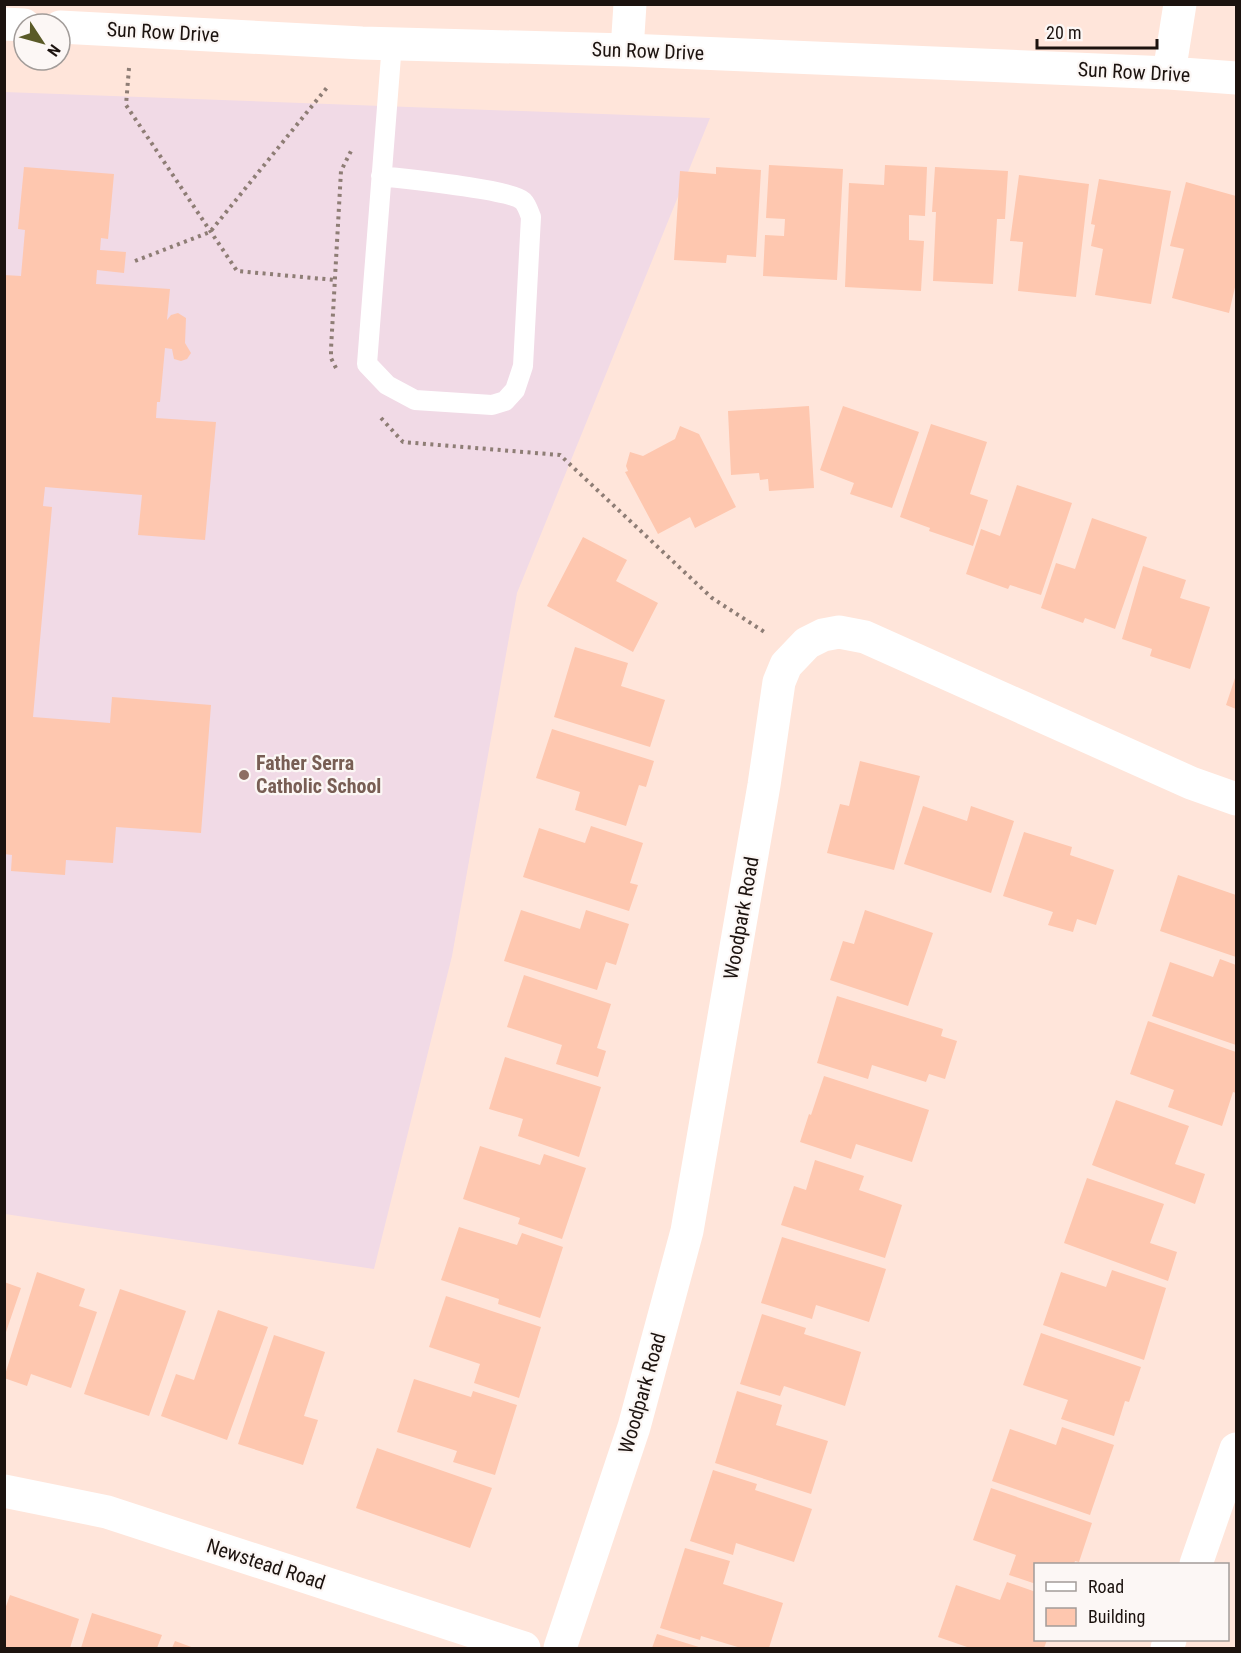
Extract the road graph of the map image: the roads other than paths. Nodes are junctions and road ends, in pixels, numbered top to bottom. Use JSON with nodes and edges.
{"nodes":[{"id":1,"x":630,"y":4,"type":"edge"},
{"id":2,"x":1180,"y":4,"type":"edge"},
{"id":3,"x":72,"y":28,"type":"edge"},
{"id":4,"x":392,"y":43,"type":"junction"},
{"id":5,"x":627,"y":50,"type":"junction"},
{"id":6,"x":1169,"y":73,"type":"junction"},
{"id":7,"x":1236,"y":78,"type":"edge"},
{"id":8,"x":381,"y":176,"type":"junction"},
{"id":9,"x":1236,"y":799,"type":"edge"},
{"id":10,"x":1236,"y":1449,"type":"edge"},
{"id":11,"x":4,"y":1491,"type":"edge"},
{"id":12,"x":1196,"y":1563,"type":"edge"},
{"id":13,"x":524,"y":1648,"type":"edge"},
{"id":14,"x":560,"y":1648,"type":"edge"}],
"edges":[{"from":1,"to":5,"type":"street"},
{"from":2,"to":6,"type":"street"},
{"from":3,"to":4,"type":"street","name":"Sun Row Drive"},
{"from":4,"to":5,"type":"street","name":"Sun Row Drive"},
{"from":4,"to":8,"type":"lane"},
{"from":5,"to":6,"type":"street","name":"Sun Row Drive"},
{"from":6,"to":7,"type":"street","name":"Sun Row Drive"},
{"from":8,"to":8,"type":"lane"},
{"from":9,"to":14,"type":"street","name":"Woodpark Road"},
{"from":10,"to":12,"type":"street"},
{"from":11,"to":13,"type":"street","name":"Newstead Road"}]}
